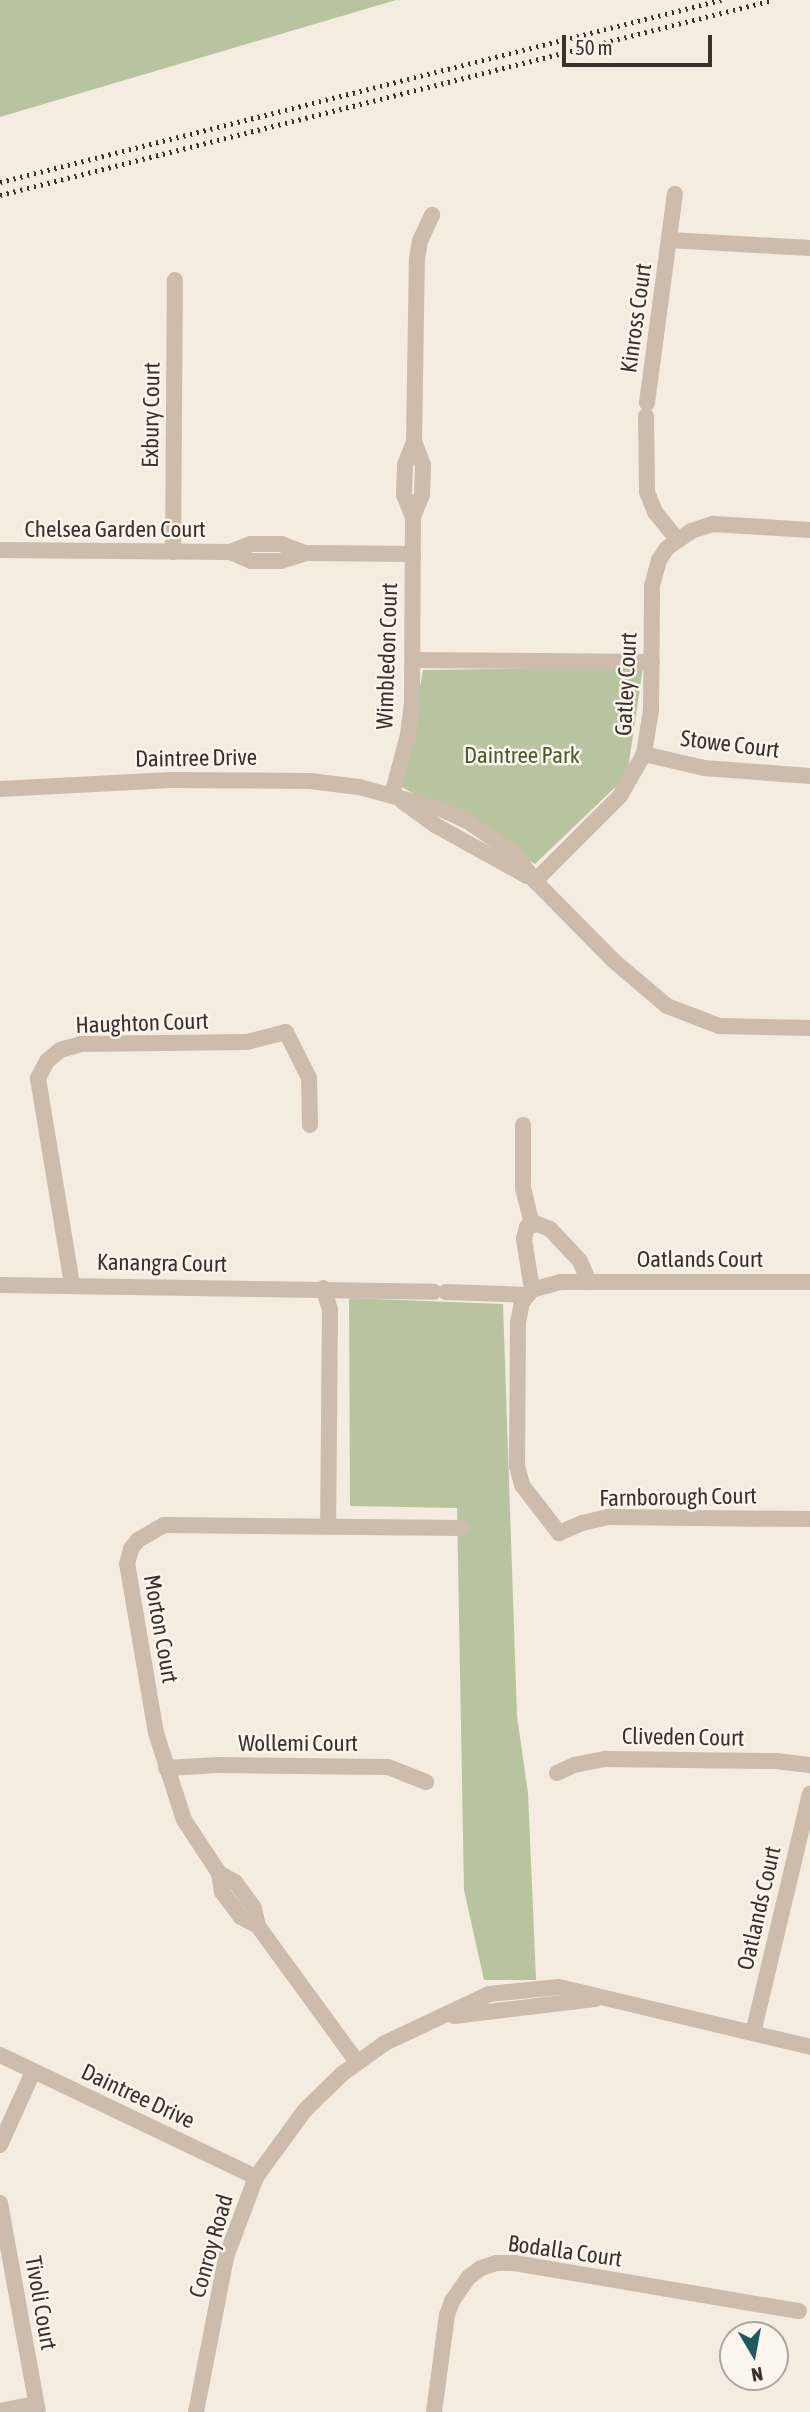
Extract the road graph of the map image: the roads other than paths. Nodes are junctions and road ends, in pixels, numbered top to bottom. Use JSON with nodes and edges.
{"nodes":[{"id":1,"x":675,"y":194,"type":"dead end"},
{"id":2,"x":432,"y":215,"type":"dead end"},
{"id":3,"x":670,"y":240,"type":"junction"},
{"id":4,"x":810,"y":248,"type":"edge"},
{"id":5,"x":175,"y":280,"type":"dead end"},
{"id":6,"x":810,"y":530,"type":"edge"},
{"id":7,"x":677,"y":539,"type":"junction"},
{"id":8,"x":0,"y":550,"type":"edge"},
{"id":9,"x":173,"y":552,"type":"junction"},
{"id":10,"x":413,"y":554,"type":"junction"},
{"id":11,"x":413,"y":660,"type":"junction"},
{"id":12,"x":652,"y":662,"type":"junction"},
{"id":13,"x":644,"y":754,"type":"junction"},
{"id":14,"x":810,"y":776,"type":"edge"},
{"id":15,"x":0,"y":789,"type":"edge"},
{"id":16,"x":393,"y":795,"type":"junction"},
{"id":17,"x":535,"y":881,"type":"junction"},
{"id":18,"x":810,"y":1028,"type":"edge"},
{"id":19,"x":310,"y":1125,"type":"dead end"},
{"id":20,"x":523,"y":1125,"type":"dead end"},
{"id":21,"x":531,"y":1225,"type":"junction"},
{"id":22,"x":589,"y":1282,"type":"junction"},
{"id":23,"x":810,"y":1282,"type":"edge"},
{"id":24,"x":0,"y":1284,"type":"edge"},
{"id":25,"x":72,"y":1284,"type":"junction"},
{"id":26,"x":323,"y":1288,"type":"junction"},
{"id":27,"x":440,"y":1292,"type":"joint"},
{"id":28,"x":529,"y":1292,"type":"junction"},
{"id":29,"x":810,"y":1519,"type":"edge"},
{"id":30,"x":328,"y":1526,"type":"junction"},
{"id":31,"x":462,"y":1528,"type":"dead end"},
{"id":32,"x":810,"y":1765,"type":"edge"},
{"id":33,"x":166,"y":1768,"type":"junction"},
{"id":34,"x":557,"y":1773,"type":"dead end"},
{"id":35,"x":426,"y":1782,"type":"dead end"},
{"id":36,"x":810,"y":1794,"type":"edge"},
{"id":37,"x":753,"y":2033,"type":"junction"},
{"id":38,"x":810,"y":2047,"type":"edge"},
{"id":39,"x":0,"y":2055,"type":"edge"},
{"id":40,"x":357,"y":2062,"type":"junction"},
{"id":41,"x":33,"y":2072,"type":"junction"},
{"id":42,"x":0,"y":2145,"type":"edge"},
{"id":43,"x":257,"y":2177,"type":"junction"},
{"id":44,"x":0,"y":2203,"type":"edge"},
{"id":45,"x":799,"y":2311,"type":"dead end"},
{"id":46,"x":37,"y":2408,"type":"edge"},
{"id":47,"x":0,"y":2411,"type":"edge"},
{"id":48,"x":195,"y":2412,"type":"edge"},
{"id":49,"x":434,"y":2412,"type":"edge"}],
"edges":[{"from":1,"to":3,"type":"street","name":"Kinross Court"},
{"from":2,"to":10,"type":"street","name":"Wimbledon Court"},
{"from":3,"to":4,"type":"street","name":"Kinross Court"},
{"from":3,"to":7,"type":"street","name":"Kinross Court"},
{"from":5,"to":9,"type":"street","name":"Exbury Court"},
{"from":6,"to":7,"type":"street"},
{"from":7,"to":12,"type":"street","name":"Gatley Court"},
{"from":8,"to":9,"type":"street","name":"Chelsea Garden Court"},
{"from":9,"to":10,"type":"street","name":"Chelsea Garden Court"},
{"from":10,"to":11,"type":"street","name":"Wimbledon Court"},
{"from":11,"to":12,"type":"street"},
{"from":11,"to":16,"type":"street","name":"Wimbledon Court"},
{"from":12,"to":13,"type":"street","name":"Gatley Court"},
{"from":13,"to":14,"type":"street","name":"Stowe Court"},
{"from":13,"to":17,"type":"street","name":"Gatley Court"},
{"from":15,"to":16,"type":"street","name":"Daintree Drive"},
{"from":16,"to":17,"type":"street","name":"Daintree Drive"},
{"from":17,"to":18,"type":"street","name":"Daintree Drive"},
{"from":19,"to":25,"type":"street","name":"Haughton Court"},
{"from":20,"to":21,"type":"street"},
{"from":21,"to":22,"type":"street"},
{"from":21,"to":28,"type":"street"},
{"from":22,"to":23,"type":"street","name":"Oatlands Court"},
{"from":22,"to":28,"type":"street","name":"Oatlands Court"},
{"from":24,"to":25,"type":"street","name":"Kanangra Court"},
{"from":25,"to":26,"type":"street","name":"Kanangra Court"},
{"from":26,"to":27,"type":"street","name":"Kanangra Court"},
{"from":26,"to":30,"type":"street"},
{"from":27,"to":28,"type":"street","name":"Oatlands Court"},
{"from":28,"to":29,"type":"street","name":"Farnborough Court"},
{"from":30,"to":31,"type":"street","name":"Morton Court"},
{"from":30,"to":33,"type":"street","name":"Morton Court"},
{"from":32,"to":34,"type":"street","name":"Cliveden Court"},
{"from":33,"to":35,"type":"street","name":"Wollemi Court"},
{"from":33,"to":40,"type":"street","name":"Morton Court"},
{"from":36,"to":37,"type":"street","name":"Oatlands Court"},
{"from":37,"to":38,"type":"street","name":"Conroy Road"},
{"from":37,"to":40,"type":"street","name":"Conroy Road"},
{"from":39,"to":41,"type":"street","name":"Daintree Drive"},
{"from":40,"to":43,"type":"street","name":"Conroy Road"},
{"from":41,"to":42,"type":"street"},
{"from":41,"to":43,"type":"street","name":"Daintree Drive"},
{"from":43,"to":48,"type":"street","name":"Conroy Road"},
{"from":44,"to":46,"type":"street","name":"Tivoli Court"},
{"from":45,"to":49,"type":"street","name":"Bodalla Court"},
{"from":46,"to":47,"type":"street"}]}
